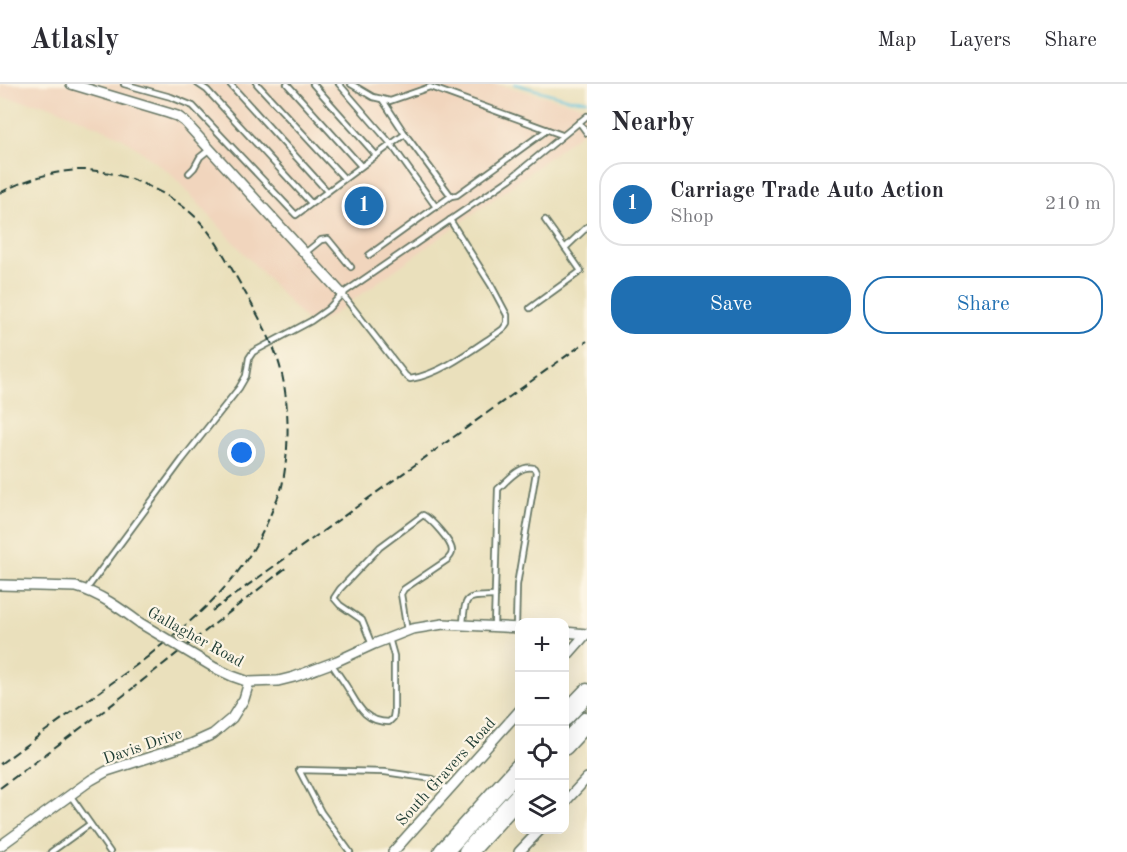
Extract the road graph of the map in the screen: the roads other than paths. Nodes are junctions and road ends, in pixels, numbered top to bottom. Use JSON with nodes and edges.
{"nodes":[{"id":1,"x":71,"y":84,"type":"edge"},
{"id":2,"x":124,"y":84,"type":"edge"},
{"id":3,"x":198,"y":84,"type":"edge"},
{"id":4,"x":230,"y":84,"type":"edge"},
{"id":5,"x":258,"y":84,"type":"edge"},
{"id":6,"x":287,"y":84,"type":"edge"},
{"id":7,"x":313,"y":84,"type":"edge"},
{"id":8,"x":339,"y":84,"type":"edge"},
{"id":9,"x":351,"y":84,"type":"edge"},
{"id":10,"x":133,"y":85,"type":"edge"},
{"id":11,"x":382,"y":99,"type":"junction"},
{"id":12,"x":587,"y":116,"type":"edge"},
{"id":13,"x":579,"y":122,"type":"junction"},
{"id":14,"x":548,"y":130,"type":"junction"},
{"id":15,"x":587,"y":133,"type":"edge"},
{"id":16,"x":405,"y":134,"type":"junction"},
{"id":17,"x":562,"y":135,"type":"junction"},
{"id":18,"x":391,"y":144,"type":"junction"},
{"id":19,"x":210,"y":149,"type":"junction"},
{"id":20,"x":376,"y":155,"type":"junction"},
{"id":21,"x":361,"y":166,"type":"junction"},
{"id":22,"x":189,"y":173,"type":"dead end"},
{"id":23,"x":344,"y":178,"type":"junction"},
{"id":24,"x":327,"y":191,"type":"junction"},
{"id":25,"x":451,"y":195,"type":"junction"},
{"id":26,"x":311,"y":203,"type":"junction"},
{"id":27,"x":436,"y":207,"type":"junction"},
{"id":28,"x":450,"y":220,"type":"junction"},
{"id":29,"x":545,"y":220,"type":"dead end"},
{"id":30,"x":587,"y":227,"type":"edge"},
{"id":31,"x":565,"y":248,"type":"junction"},
{"id":32,"x":305,"y":253,"type":"junction"},
{"id":33,"x":369,"y":255,"type":"dead end"},
{"id":34,"x":351,"y":267,"type":"dead end"},
{"id":35,"x":587,"y":267,"type":"edge"},
{"id":36,"x":581,"y":271,"type":"junction"},
{"id":37,"x":342,"y":294,"type":"junction"},
{"id":38,"x":530,"y":308,"type":"dead end"},
{"id":39,"x":0,"y":585,"type":"edge"},
{"id":40,"x":86,"y":590,"type":"junction"},
{"id":41,"x":495,"y":596,"type":"junction"},
{"id":42,"x":518,"y":618,"type":"edge"},
{"id":43,"x":463,"y":624,"type":"junction"},
{"id":44,"x":494,"y":626,"type":"junction"},
{"id":45,"x":515,"y":628,"type":"edge"},
{"id":46,"x":407,"y":631,"type":"junction"},
{"id":47,"x":569,"y":632,"type":"edge"},
{"id":48,"x":587,"y":634,"type":"edge"},
{"id":49,"x":389,"y":638,"type":"junction"},
{"id":50,"x":372,"y":645,"type":"junction"},
{"id":51,"x":569,"y":654,"type":"edge"},
{"id":52,"x":331,"y":663,"type":"junction"},
{"id":53,"x":249,"y":682,"type":"junction"},
{"id":54,"x":587,"y":693,"type":"edge"},
{"id":55,"x":569,"y":712,"type":"edge"},
{"id":56,"x":515,"y":715,"type":"edge"},
{"id":57,"x":587,"y":721,"type":"edge"},
{"id":58,"x":569,"y":741,"type":"edge"},
{"id":59,"x":515,"y":771,"type":"edge"},
{"id":60,"x":587,"y":778,"type":"edge"},
{"id":61,"x":449,"y":790,"type":"junction"},
{"id":62,"x":70,"y":795,"type":"junction"},
{"id":63,"x":569,"y":798,"type":"edge"},
{"id":64,"x":515,"y":799,"type":"edge"},
{"id":65,"x":90,"y":824,"type":"junction"},
{"id":66,"x":536,"y":834,"type":"edge"},
{"id":67,"x":0,"y":846,"type":"edge"},
{"id":68,"x":51,"y":852,"type":"edge"},
{"id":69,"x":110,"y":852,"type":"edge"},
{"id":70,"x":350,"y":852,"type":"edge"},
{"id":71,"x":393,"y":852,"type":"edge"},
{"id":72,"x":443,"y":852,"type":"edge"},
{"id":73,"x":468,"y":852,"type":"edge"},
{"id":74,"x":519,"y":852,"type":"edge"}],
"edges":[{"from":1,"to":19,"type":"street"},
{"from":2,"to":10,"type":"lane"},
{"from":3,"to":26,"type":"lane"},
{"from":4,"to":24,"type":"lane"},
{"from":5,"to":23,"type":"lane"},
{"from":6,"to":21,"type":"lane"},
{"from":7,"to":20,"type":"lane"},
{"from":8,"to":18,"type":"lane"},
{"from":9,"to":11,"type":"lane"},
{"from":10,"to":26,"type":"lane"},
{"from":11,"to":14,"type":"lane"},
{"from":11,"to":16,"type":"lane"},
{"from":12,"to":13,"type":"lane"},
{"from":13,"to":15,"type":"lane"},
{"from":13,"to":17,"type":"lane"},
{"from":14,"to":17,"type":"lane"},
{"from":14,"to":25,"type":"lane"},
{"from":16,"to":18,"type":"lane"},
{"from":16,"to":25,"type":"lane"},
{"from":17,"to":28,"type":"lane"},
{"from":18,"to":20,"type":"lane"},
{"from":18,"to":27,"type":"lane"},
{"from":19,"to":22,"type":"lane"},
{"from":19,"to":32,"type":"street"},
{"from":20,"to":21,"type":"lane"},
{"from":21,"to":23,"type":"lane"},
{"from":23,"to":24,"type":"lane"},
{"from":24,"to":26,"type":"lane"},
{"from":25,"to":27,"type":"lane"},
{"from":27,"to":33,"type":"lane"},
{"from":28,"to":37,"type":"lane"},
{"from":28,"to":37,"type":"lane"},
{"from":29,"to":31,"type":"lane"},
{"from":30,"to":31,"type":"lane"},
{"from":31,"to":36,"type":"lane"},
{"from":32,"to":34,"type":"lane"},
{"from":32,"to":37,"type":"street"},
{"from":35,"to":36,"type":"lane"},
{"from":36,"to":38,"type":"lane"},
{"from":37,"to":40,"type":"lane"},
{"from":39,"to":40,"type":"street","name":"Gallagher Road"},
{"from":40,"to":53,"type":"street","name":"Gallagher Road","bridge":true},
{"from":41,"to":42,"type":"lane"},
{"from":41,"to":43,"type":"lane"},
{"from":41,"to":44,"type":"lane"},
{"from":43,"to":44,"type":"street","name":"Gallagher Road"},
{"from":43,"to":46,"type":"street","name":"Gallagher Road"},
{"from":44,"to":45,"type":"street","name":"Gallagher Road"},
{"from":46,"to":49,"type":"street","name":"Gallagher Road"},
{"from":46,"to":50,"type":"lane"},
{"from":47,"to":48,"type":"street"},
{"from":48,"to":51,"type":"street"},
{"from":49,"to":50,"type":"street","name":"Gallagher Road"},
{"from":49,"to":52,"type":"lane"},
{"from":50,"to":52,"type":"street","name":"Gallagher Road"},
{"from":52,"to":53,"type":"street","name":"Gallagher Road"},
{"from":53,"to":62,"type":"street","name":"Davis Drive"},
{"from":54,"to":55,"type":"highway"},
{"from":56,"to":61,"type":"street","name":"South Gravers Road"},
{"from":57,"to":58,"type":"highway"},
{"from":59,"to":72,"type":"highway"},
{"from":60,"to":63,"type":"street"},
{"from":61,"to":70,"type":"lane"},
{"from":61,"to":71,"type":"street","name":"South Gravers Road"},
{"from":62,"to":65,"type":"lane"},
{"from":62,"to":67,"type":"street","name":"Davis Drive"},
{"from":64,"to":73,"type":"highway"},
{"from":65,"to":68,"type":"lane"},
{"from":65,"to":69,"type":"lane"},
{"from":66,"to":74,"type":"street"}]}
